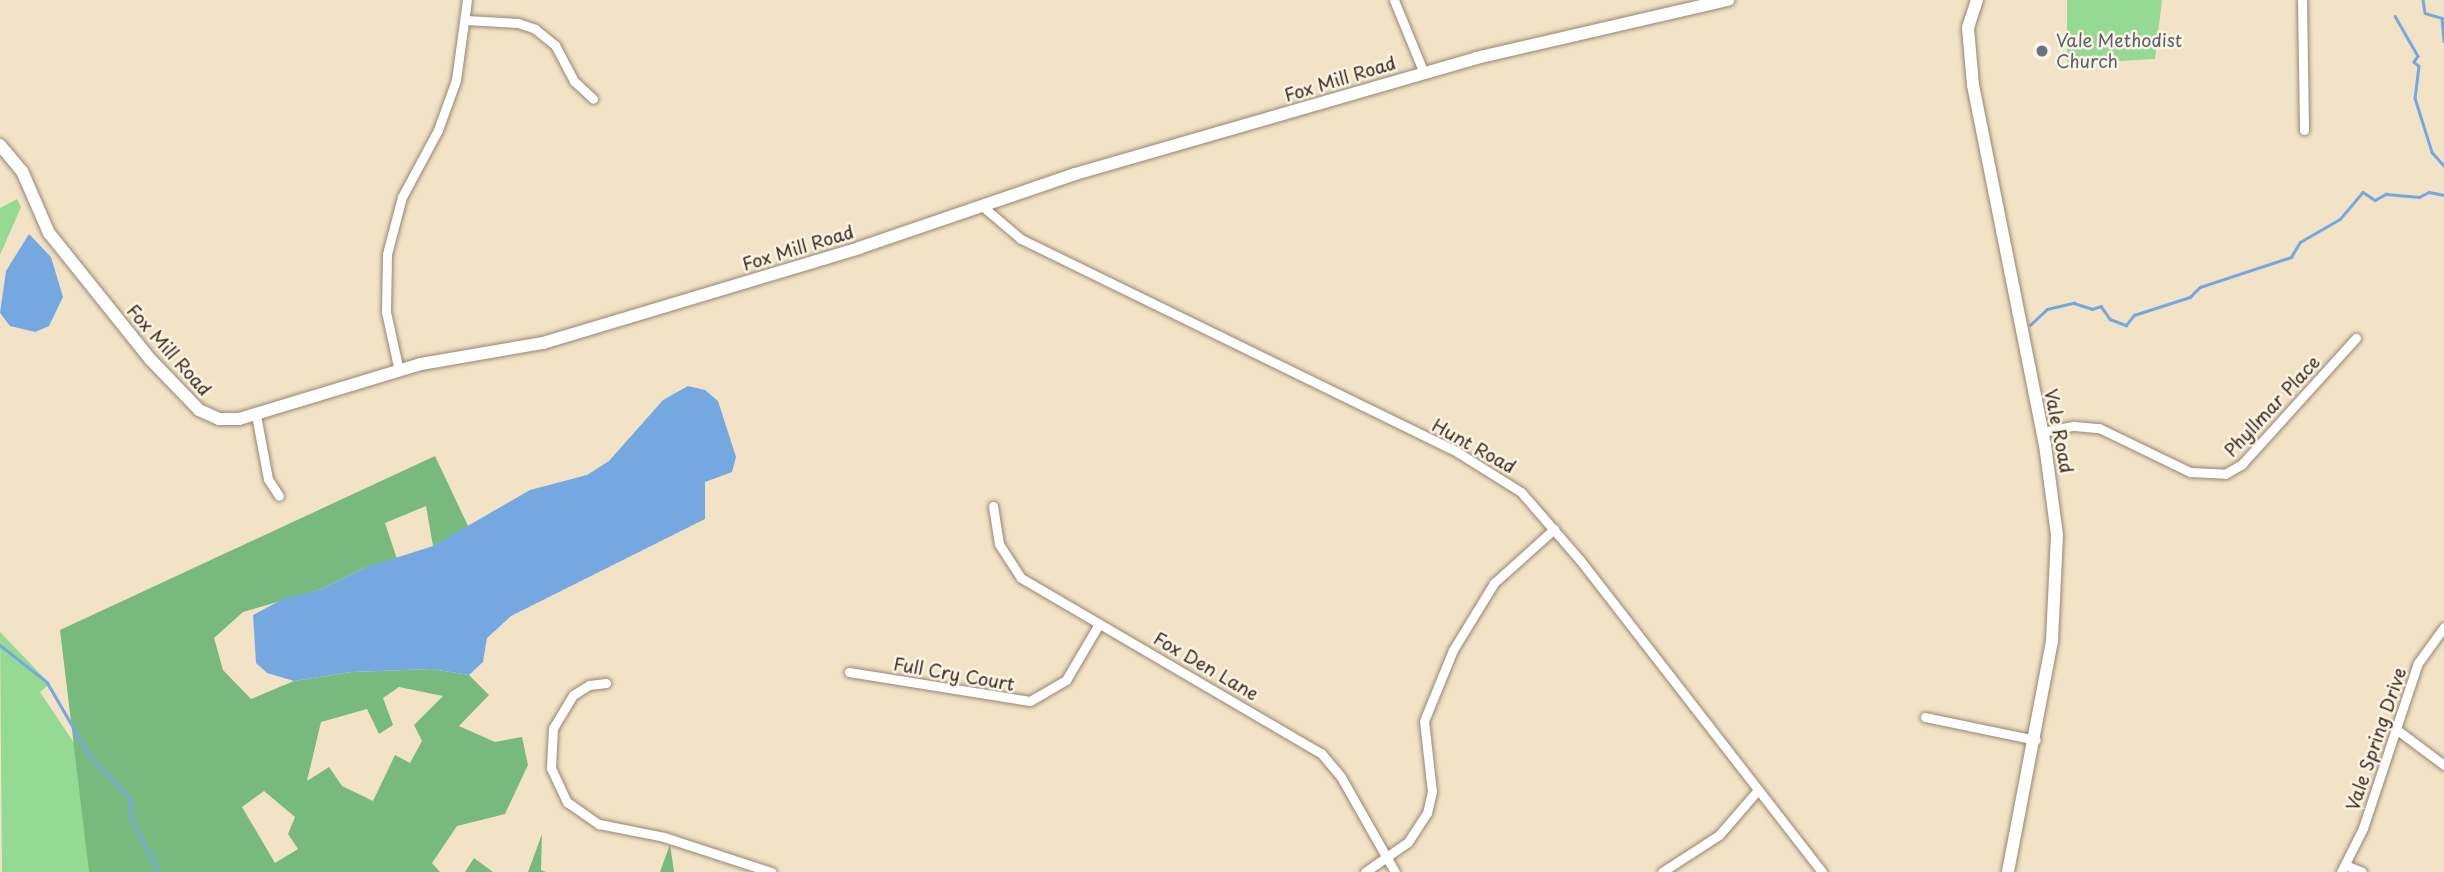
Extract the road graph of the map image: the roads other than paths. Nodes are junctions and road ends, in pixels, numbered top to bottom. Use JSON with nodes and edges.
{"nodes":[{"id":1,"x":467,"y":0,"type":"edge"},
{"id":2,"x":1394,"y":0,"type":"edge"},
{"id":3,"x":1728,"y":0,"type":"edge"},
{"id":4,"x":1978,"y":0,"type":"edge"},
{"id":5,"x":2302,"y":0,"type":"edge"},
{"id":6,"x":466,"y":20,"type":"junction"},
{"id":7,"x":1424,"y":73,"type":"junction"},
{"id":8,"x":593,"y":99,"type":"dead end"},
{"id":9,"x":2304,"y":130,"type":"dead end"},
{"id":10,"x":0,"y":145,"type":"edge"},
{"id":11,"x":981,"y":205,"type":"junction"},
{"id":12,"x":2356,"y":338,"type":"dead end"},
{"id":13,"x":400,"y":371,"type":"junction"},
{"id":14,"x":256,"y":415,"type":"junction"},
{"id":15,"x":2042,"y":432,"type":"junction"},
{"id":16,"x":279,"y":496,"type":"dead end"},
{"id":17,"x":993,"y":506,"type":"dead end"},
{"id":18,"x":1554,"y":529,"type":"junction"},
{"id":19,"x":1099,"y":624,"type":"junction"},
{"id":20,"x":2444,"y":626,"type":"edge"},
{"id":21,"x":849,"y":672,"type":"dead end"},
{"id":22,"x":606,"y":682,"type":"dead end"},
{"id":23,"x":1925,"y":717,"type":"dead end"},
{"id":24,"x":2396,"y":729,"type":"junction"},
{"id":25,"x":2036,"y":740,"type":"junction"},
{"id":26,"x":2444,"y":765,"type":"edge"},
{"id":27,"x":1758,"y":790,"type":"junction"},
{"id":28,"x":1387,"y":858,"type":"junction"},
{"id":29,"x":2343,"y":869,"type":"edge"},
{"id":30,"x":771,"y":872,"type":"edge"},
{"id":31,"x":1365,"y":872,"type":"edge"},
{"id":32,"x":1395,"y":872,"type":"edge"},
{"id":33,"x":1662,"y":872,"type":"edge"},
{"id":34,"x":1822,"y":872,"type":"edge"},
{"id":35,"x":2008,"y":872,"type":"edge"},
{"id":36,"x":2362,"y":872,"type":"edge"}],
"edges":[{"from":1,"to":6,"type":"street"},
{"from":2,"to":7,"type":"street"},
{"from":3,"to":7,"type":"main road","name":"Fox Mill Road"},
{"from":4,"to":15,"type":"main road","name":"Vale Road"},
{"from":5,"to":9,"type":"street"},
{"from":6,"to":8,"type":"street"},
{"from":6,"to":13,"type":"street"},
{"from":7,"to":11,"type":"main road","name":"Fox Mill Road"},
{"from":10,"to":14,"type":"main road","name":"Fox Mill Road"},
{"from":11,"to":13,"type":"main road","name":"Fox Mill Road"},
{"from":11,"to":18,"type":"street","name":"Hunt Road"},
{"from":12,"to":15,"type":"street","name":"Phyllmar Place"},
{"from":13,"to":14,"type":"main road","name":"Fox Mill Road"},
{"from":14,"to":16,"type":"street"},
{"from":15,"to":25,"type":"main road","name":"Vale Road"},
{"from":17,"to":19,"type":"street","name":"Fox Den Lane"},
{"from":18,"to":27,"type":"street","name":"Hunt Road"},
{"from":18,"to":28,"type":"street"},
{"from":19,"to":21,"type":"street","name":"Full Cry Court"},
{"from":19,"to":28,"type":"street","name":"Fox Den Lane"},
{"from":20,"to":24,"type":"street","name":"Vale Spring Drive"},
{"from":22,"to":30,"type":"street"},
{"from":23,"to":25,"type":"street"},
{"from":24,"to":26,"type":"street"},
{"from":24,"to":29,"type":"street","name":"Vale Spring Drive"},
{"from":25,"to":35,"type":"main road","name":"Vale Road"},
{"from":27,"to":33,"type":"street"},
{"from":27,"to":34,"type":"street","name":"Hunt Road"},
{"from":28,"to":31,"type":"street"},
{"from":28,"to":32,"type":"street","name":"Fox Den Lane"},
{"from":29,"to":36,"type":"street","name":"Vale Spring Drive"}]}
